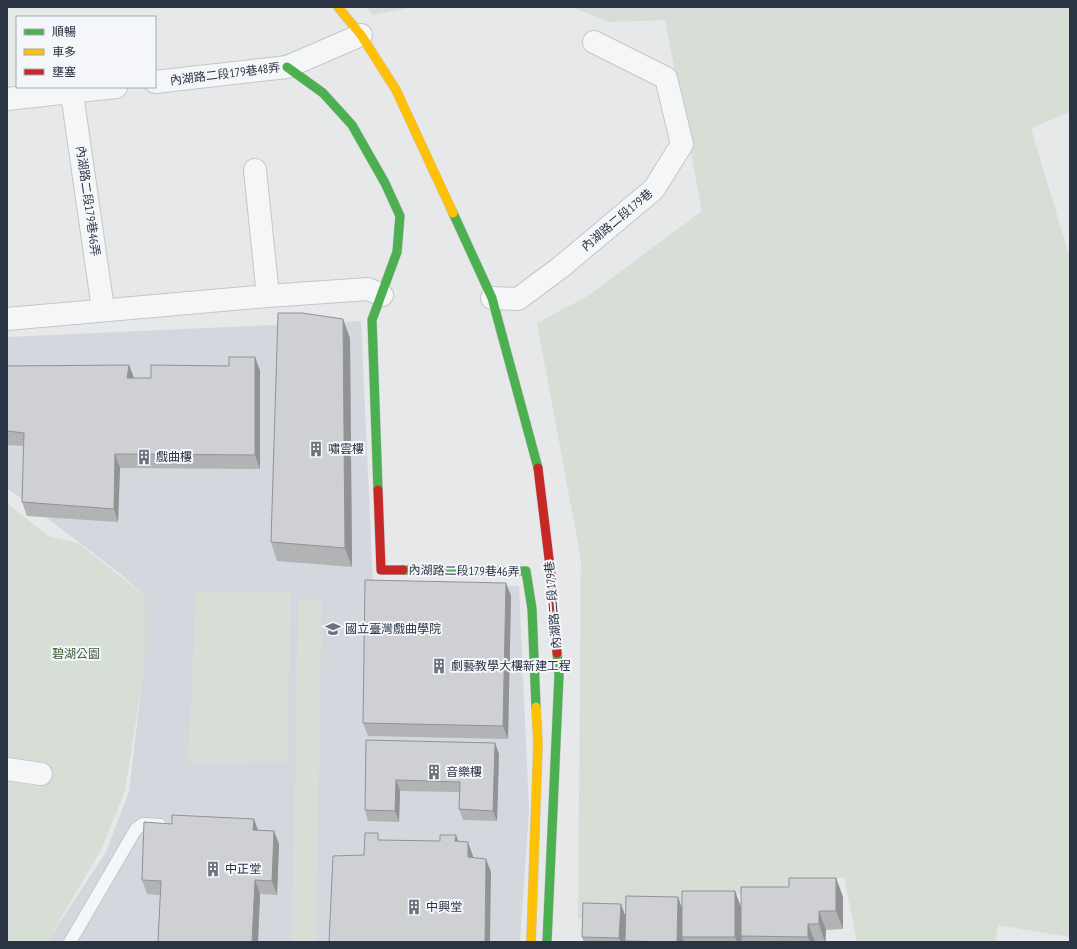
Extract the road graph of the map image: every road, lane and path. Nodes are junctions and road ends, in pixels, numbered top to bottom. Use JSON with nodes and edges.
{"nodes":[{"id":1,"x":338,"y":7,"type":"edge"},
{"id":2,"x":361,"y":35,"type":"junction"},
{"id":3,"x":594,"y":42,"type":"dead end"},
{"id":4,"x":287,"y":66,"type":"junction"},
{"id":5,"x":156,"y":82,"type":"edge"},
{"id":6,"x":101,"y":88,"type":"edge"},
{"id":7,"x":72,"y":90,"type":"edge"},
{"id":8,"x":7,"y":98,"type":"edge"},
{"id":9,"x":255,"y":170,"type":"dead end"},
{"id":10,"x":382,"y":295,"type":"junction"},
{"id":11,"x":268,"y":296,"type":"junction"},
{"id":12,"x":492,"y":298,"type":"junction"},
{"id":13,"x":103,"y":309,"type":"junction"},
{"id":14,"x":7,"y":318,"type":"edge"},
{"id":15,"x":7,"y":768,"type":"edge"},
{"id":16,"x":41,"y":774,"type":"dead end"},
{"id":17,"x":172,"y":826,"type":"edge"},
{"id":18,"x":70,"y":942,"type":"edge"},
{"id":19,"x":531,"y":942,"type":"edge"},
{"id":20,"x":547,"y":942,"type":"edge"}],
"edges":[{"from":1,"to":2,"type":"street","name":"內湖路二段179巷"},
{"from":2,"to":4,"type":"street","name":"內湖路二段179巷48弄"},
{"from":2,"to":12,"type":"street","name":"內湖路二段179巷"},
{"from":3,"to":12,"type":"street","name":"內湖路二段179巷"},
{"from":4,"to":5,"type":"street","name":"內湖路二段179巷48弄"},
{"from":4,"to":10,"type":"street","name":"內湖路二段179巷46弄"},
{"from":6,"to":7,"type":"street"},
{"from":7,"to":8,"type":"street"},
{"from":7,"to":13,"type":"street","name":"內湖路二段179巷46弄"},
{"from":9,"to":11,"type":"street"},
{"from":10,"to":11,"type":"street"},
{"from":10,"to":19,"type":"street","name":"內湖路二段179巷46弄"},
{"from":11,"to":13,"type":"street"},
{"from":12,"to":20,"type":"street","name":"內湖路二段179巷"},
{"from":13,"to":14,"type":"street"},
{"from":15,"to":16,"type":"street"},
{"from":17,"to":18,"type":"lane"}]}
